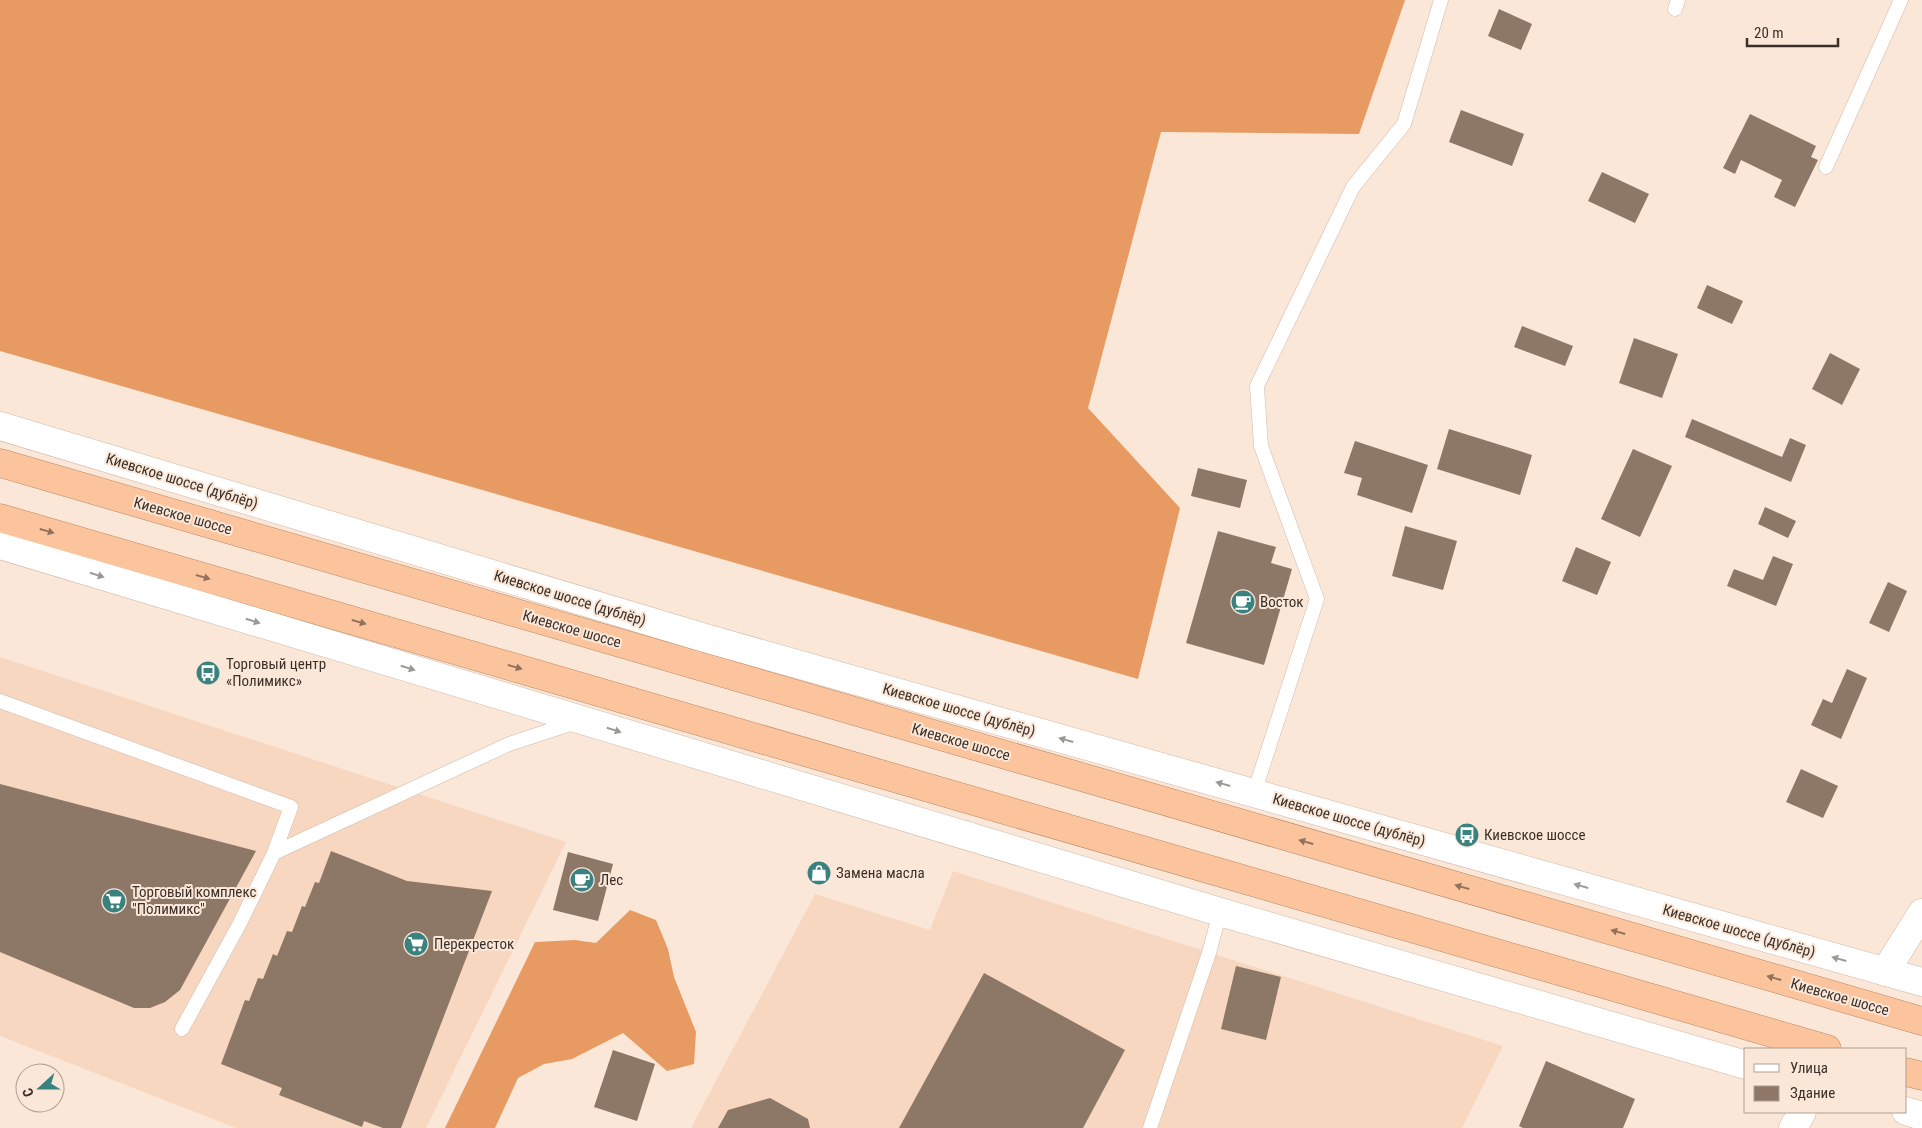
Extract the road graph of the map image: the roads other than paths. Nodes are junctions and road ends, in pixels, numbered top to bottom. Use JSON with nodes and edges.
{"nodes":[{"id":1,"x":1441,"y":0,"type":"edge"},
{"id":2,"x":1901,"y":0,"type":"edge"},
{"id":3,"x":1826,"y":167,"type":"dead end"},
{"id":4,"x":0,"y":426,"type":"edge"},
{"id":5,"x":0,"y":462,"type":"edge"},
{"id":6,"x":0,"y":518,"type":"edge"},
{"id":7,"x":0,"y":545,"type":"edge"},
{"id":8,"x":0,"y":701,"type":"edge"},
{"id":9,"x":581,"y":720,"type":"junction"},
{"id":10,"x":1254,"y":793,"type":"junction"},
{"id":11,"x":274,"y":854,"type":"junction"},
{"id":12,"x":1220,"y":912,"type":"junction"},
{"id":13,"x":1922,"y":913,"type":"edge"},
{"id":14,"x":1886,"y":972,"type":"junction"},
{"id":15,"x":1922,"y":982,"type":"edge"},
{"id":16,"x":1922,"y":1021,"type":"edge"},
{"id":17,"x":182,"y":1029,"type":"dead end"},
{"id":18,"x":1824,"y":1048,"type":"edge"},
{"id":19,"x":1744,"y":1063,"type":"edge"},
{"id":20,"x":1907,"y":1072,"type":"edge"},
{"id":21,"x":1922,"y":1076,"type":"edge"},
{"id":22,"x":1907,"y":1111,"type":"edge"},
{"id":23,"x":1801,"y":1113,"type":"edge"},
{"id":24,"x":1922,"y":1116,"type":"edge"},
{"id":25,"x":1150,"y":1128,"type":"edge"},
{"id":26,"x":1793,"y":1128,"type":"edge"}],
"edges":[{"from":1,"to":10,"type":"lane"},
{"from":2,"to":3,"type":"lane"},
{"from":10,"to":4,"type":"main road","name":"Киевское шоссе (дублёр)","one_way":true},
{"from":16,"to":5,"type":"highway","name":"Киевское шоссе","one_way":true},
{"from":6,"to":18,"type":"highway","one_way":true},
{"from":7,"to":9,"type":"main road","one_way":true},
{"from":8,"to":11,"type":"lane"},
{"from":9,"to":11,"type":"lane"},
{"from":9,"to":12,"type":"main road","one_way":true},
{"from":14,"to":10,"type":"main road","name":"Киевское шоссе (дублёр)","one_way":true},
{"from":11,"to":17,"type":"lane"},
{"from":12,"to":19,"type":"main road"},
{"from":12,"to":25,"type":"lane"},
{"from":13,"to":14,"type":"main road"},
{"from":14,"to":15,"type":"main road","name":"Киевское шоссе (дублёр)"},
{"from":20,"to":21,"type":"highway"},
{"from":22,"to":24,"type":"main road"},
{"from":23,"to":26,"type":"main road"}]}
